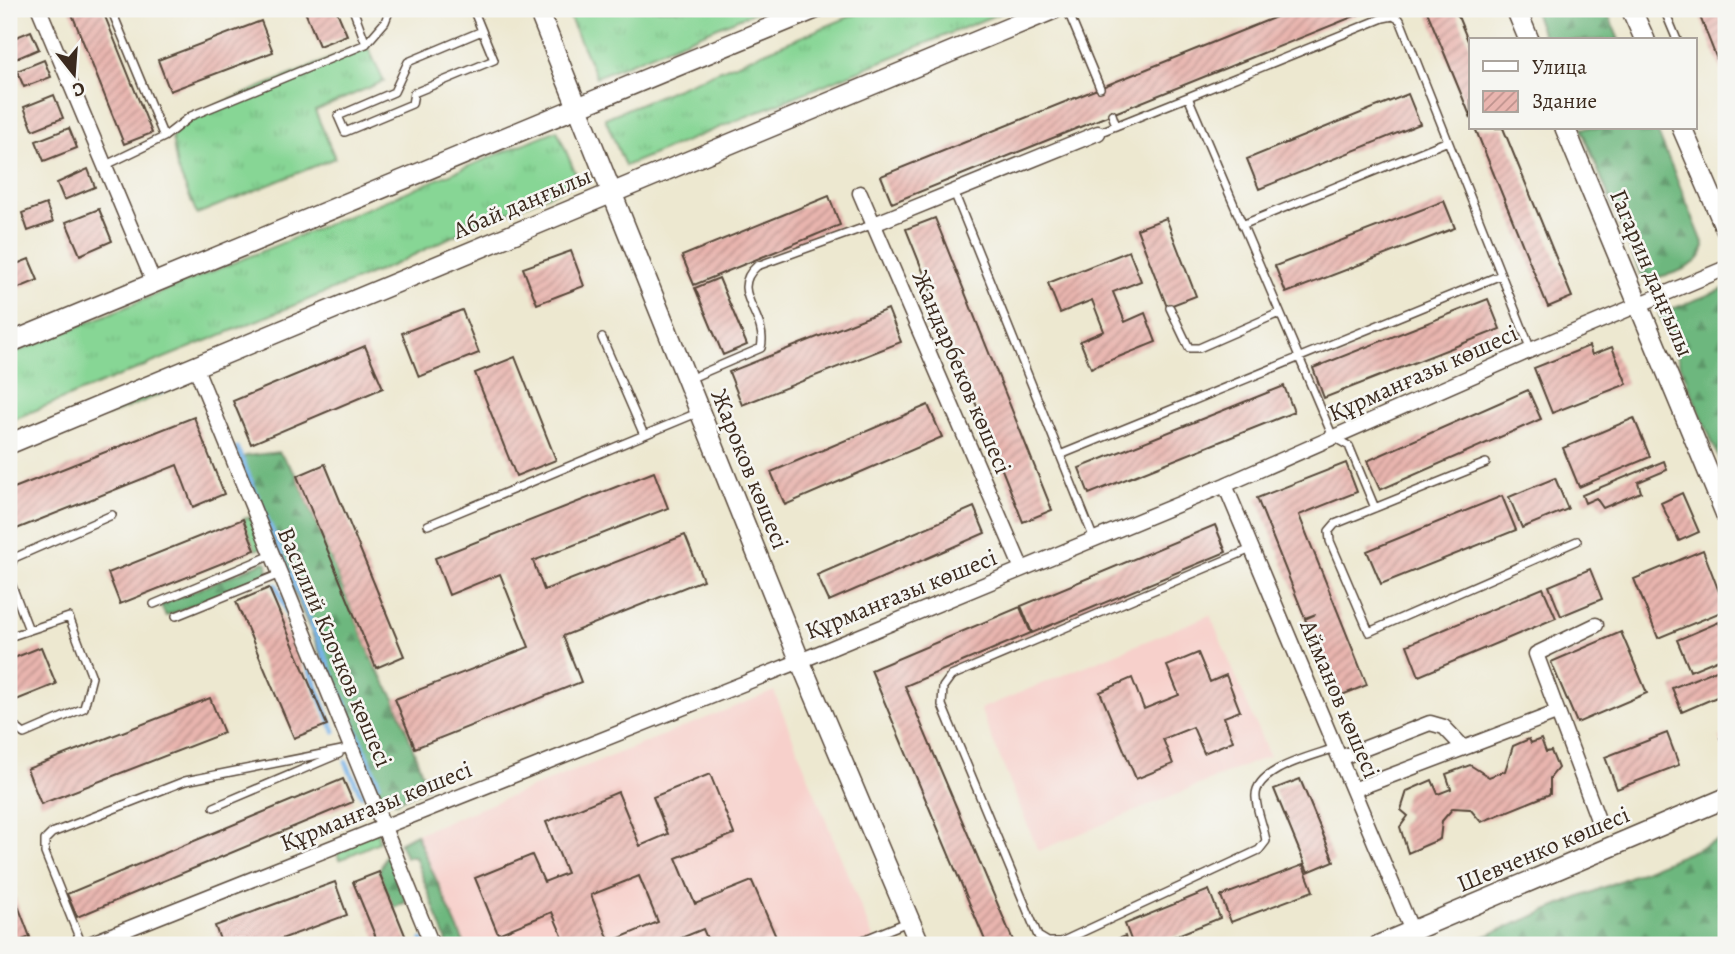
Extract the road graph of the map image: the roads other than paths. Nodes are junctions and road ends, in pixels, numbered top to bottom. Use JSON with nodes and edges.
{"nodes":[{"id":1,"x":39,"y":9,"type":"edge"},
{"id":2,"x":111,"y":9,"type":"edge"},
{"id":3,"x":353,"y":9,"type":"edge"},
{"id":4,"x":390,"y":9,"type":"edge"},
{"id":5,"x":473,"y":9,"type":"edge"},
{"id":6,"x":538,"y":9,"type":"edge"},
{"id":7,"x":1054,"y":9,"type":"edge"},
{"id":8,"x":1067,"y":9,"type":"edge"},
{"id":9,"x":1516,"y":9,"type":"edge"},
{"id":10,"x":1631,"y":9,"type":"edge"},
{"id":11,"x":1664,"y":9,"type":"edge"},
{"id":12,"x":805,"y":11,"type":"edge"},
{"id":13,"x":482,"y":31,"type":"junction"},
{"id":14,"x":1528,"y":38,"type":"edge"},
{"id":15,"x":1644,"y":38,"type":"edge"},
{"id":16,"x":1676,"y":38,"type":"edge"},
{"id":17,"x":366,"y":44,"type":"junction"},
{"id":18,"x":1100,"y":88,"type":"dead end"},
{"id":19,"x":1188,"y":97,"type":"junction"},
{"id":20,"x":578,"y":107,"type":"junction"},
{"id":21,"x":1112,"y":114,"type":"dead end"},
{"id":22,"x":1116,"y":126,"type":"junction"},
{"id":23,"x":1566,"y":130,"type":"edge"},
{"id":24,"x":1683,"y":130,"type":"edge"},
{"id":25,"x":1098,"y":133,"type":"joint"},
{"id":26,"x":164,"y":137,"type":"junction"},
{"id":27,"x":1448,"y":141,"type":"junction"},
{"id":28,"x":103,"y":167,"type":"junction"},
{"id":29,"x":613,"y":191,"type":"junction"},
{"id":30,"x":954,"y":191,"type":"junction"},
{"id":31,"x":860,"y":193,"type":"dead end"},
{"id":32,"x":874,"y":224,"type":"junction"},
{"id":33,"x":1242,"y":225,"type":"junction"},
{"id":34,"x":1726,"y":230,"type":"edge"},
{"id":35,"x":1726,"y":268,"type":"edge"},
{"id":36,"x":1501,"y":275,"type":"junction"},
{"id":37,"x":153,"y":283,"type":"junction"},
{"id":38,"x":1639,"y":304,"type":"junction"},
{"id":39,"x":1170,"y":308,"type":"dead end"},
{"id":40,"x":1279,"y":313,"type":"junction"},
{"id":41,"x":602,"y":338,"type":"dead end"},
{"id":42,"x":9,"y":343,"type":"edge"},
{"id":43,"x":1531,"y":350,"type":"junction"},
{"id":44,"x":1298,"y":358,"type":"junction"},
{"id":45,"x":195,"y":366,"type":"junction"},
{"id":46,"x":688,"y":379,"type":"junction"},
{"id":47,"x":701,"y":411,"type":"junction"},
{"id":48,"x":644,"y":435,"type":"junction"},
{"id":49,"x":1333,"y":437,"type":"junction"},
{"id":50,"x":9,"y":444,"type":"edge"},
{"id":51,"x":1060,"y":455,"type":"junction"},
{"id":52,"x":1486,"y":463,"type":"dead end"},
{"id":53,"x":1226,"y":485,"type":"junction"},
{"id":54,"x":1375,"y":508,"type":"junction"},
{"id":55,"x":113,"y":515,"type":"dead end"},
{"id":56,"x":1726,"y":515,"type":"edge"},
{"id":57,"x":428,"y":525,"type":"dead end"},
{"id":58,"x":1094,"y":539,"type":"junction"},
{"id":59,"x":1577,"y":541,"type":"dead end"},
{"id":60,"x":1252,"y":549,"type":"junction"},
{"id":61,"x":272,"y":555,"type":"junction"},
{"id":62,"x":1022,"y":569,"type":"junction"},
{"id":63,"x":9,"y":570,"type":"edge"},
{"id":64,"x":280,"y":574,"type":"junction"},
{"id":65,"x":9,"y":578,"type":"edge"},
{"id":66,"x":154,"y":604,"type":"dead end"},
{"id":67,"x":176,"y":616,"type":"dead end"},
{"id":68,"x":1596,"y":625,"type":"dead end"},
{"id":69,"x":29,"y":630,"type":"junction"},
{"id":70,"x":9,"y":637,"type":"edge"},
{"id":71,"x":800,"y":661,"type":"junction"},
{"id":72,"x":1556,"y":713,"type":"junction"},
{"id":73,"x":9,"y":722,"type":"edge"},
{"id":74,"x":352,"y":748,"type":"junction"},
{"id":75,"x":1464,"y":748,"type":"junction"},
{"id":76,"x":1337,"y":753,"type":"junction"},
{"id":77,"x":1353,"y":790,"type":"junction"},
{"id":78,"x":1726,"y":798,"type":"edge"},
{"id":79,"x":214,"y":807,"type":"dead end"},
{"id":80,"x":1600,"y":825,"type":"dead end"},
{"id":81,"x":385,"y":827,"type":"junction"},
{"id":82,"x":910,"y":921,"type":"junction"},
{"id":83,"x":1412,"y":931,"type":"junction"},
{"id":84,"x":540,"y":941,"type":"dead end"},
{"id":85,"x":85,"y":945,"type":"edge"},
{"id":86,"x":432,"y":945,"type":"edge"},
{"id":87,"x":528,"y":945,"type":"edge"},
{"id":88,"x":851,"y":945,"type":"edge"},
{"id":89,"x":920,"y":945,"type":"edge"},
{"id":90,"x":1379,"y":945,"type":"edge"}],
"edges":[{"from":1,"to":28,"type":"street"},
{"from":2,"to":26,"type":"lane"},
{"from":3,"to":17,"type":"lane"},
{"from":4,"to":17,"type":"lane"},
{"from":5,"to":13,"type":"lane"},
{"from":6,"to":20,"type":"street","name":"Жароков көшесі"},
{"from":7,"to":29,"type":"street","name":"Абай даңғылы"},
{"from":8,"to":18,"type":"lane"},
{"from":9,"to":14,"type":"street"},
{"from":10,"to":15,"type":"street"},
{"from":11,"to":16,"type":"lane"},
{"from":12,"to":20,"type":"street"},
{"from":13,"to":13,"type":"lane"},
{"from":17,"to":26,"type":"lane"},
{"from":19,"to":22,"type":"lane"},
{"from":19,"to":27,"type":"lane"},
{"from":19,"to":33,"type":"lane"},
{"from":20,"to":29,"type":"street","name":"Жароков көшесі"},
{"from":20,"to":37,"type":"street"},
{"from":21,"to":22,"type":"lane"},
{"from":22,"to":25,"type":"lane"},
{"from":23,"to":38,"type":"street","name":"Гагарин даңғылы"},
{"from":24,"to":34,"type":"street"},
{"from":25,"to":30,"type":"street"},
{"from":26,"to":28,"type":"lane"},
{"from":27,"to":33,"type":"lane"},
{"from":27,"to":36,"type":"lane"},
{"from":28,"to":37,"type":"street"},
{"from":29,"to":45,"type":"street","name":"Абай даңғылы"},
{"from":29,"to":46,"type":"street","name":"Жароков көшесі"},
{"from":30,"to":32,"type":"street"},
{"from":30,"to":51,"type":"lane"},
{"from":31,"to":32,"type":"street","name":"Жандарбеков көшесі"},
{"from":32,"to":46,"type":"lane"},
{"from":32,"to":62,"type":"street","name":"Жандарбеков көшесі"},
{"from":33,"to":40,"type":"lane"},
{"from":35,"to":38,"type":"street","name":"Құрманғазы көшесі"},
{"from":36,"to":43,"type":"lane"},
{"from":36,"to":44,"type":"lane"},
{"from":37,"to":42,"type":"street"},
{"from":38,"to":43,"type":"street","name":"Құрманғазы көшесі"},
{"from":38,"to":56,"type":"street","name":"Гагарин даңғылы"},
{"from":39,"to":40,"type":"lane"},
{"from":40,"to":44,"type":"lane"},
{"from":41,"to":48,"type":"lane"},
{"from":43,"to":49,"type":"street","name":"Құрманғазы көшесі"},
{"from":44,"to":49,"type":"lane"},
{"from":44,"to":51,"type":"lane"},
{"from":45,"to":50,"type":"street","name":"Абай даңғылы"},
{"from":45,"to":61,"type":"street","name":"Василий Клочков көшесі"},
{"from":46,"to":47,"type":"street","name":"Жароков көшесі"},
{"from":47,"to":48,"type":"lane"},
{"from":47,"to":71,"type":"street","name":"Жароков көшесі"},
{"from":48,"to":57,"type":"lane"},
{"from":49,"to":53,"type":"street","name":"Құрманғазы көшесі"},
{"from":49,"to":54,"type":"lane"},
{"from":51,"to":58,"type":"lane"},
{"from":52,"to":54,"type":"lane"},
{"from":53,"to":58,"type":"street","name":"Құрманғазы көшесі"},
{"from":53,"to":60,"type":"street","name":"Айманов көшесі"},
{"from":54,"to":59,"type":"lane"},
{"from":55,"to":63,"type":"lane"},
{"from":58,"to":62,"type":"street","name":"Құрманғазы көшесі"},
{"from":60,"to":76,"type":"street","name":"Айманов көшесі"},
{"from":60,"to":76,"type":"lane"},
{"from":61,"to":64,"type":"street","name":"Василий Клочков көшесі"},
{"from":61,"to":66,"type":"lane"},
{"from":62,"to":71,"type":"street","name":"Құрманғазы көшесі"},
{"from":64,"to":67,"type":"lane"},
{"from":64,"to":74,"type":"street","name":"Василий Клочков көшесі"},
{"from":65,"to":69,"type":"lane"},
{"from":68,"to":72,"type":"street"},
{"from":69,"to":70,"type":"lane"},
{"from":69,"to":73,"type":"lane"},
{"from":71,"to":81,"type":"street","name":"Құрманғазы көшесі"},
{"from":71,"to":82,"type":"street","name":"Жароков көшесі"},
{"from":72,"to":75,"type":"street"},
{"from":72,"to":80,"type":"street"},
{"from":74,"to":79,"type":"lane"},
{"from":74,"to":81,"type":"street","name":"Василий Клочков көшесі"},
{"from":74,"to":85,"type":"lane"},
{"from":75,"to":76,"type":"street"},
{"from":75,"to":77,"type":"street"},
{"from":76,"to":77,"type":"street","name":"Айманов көшесі"},
{"from":77,"to":83,"type":"street","name":"Айманов көшесі"},
{"from":78,"to":83,"type":"street","name":"Шевченко көшесі"},
{"from":81,"to":85,"type":"street","name":"Құрманғазы көшесі"},
{"from":81,"to":86,"type":"street","name":"Василий Клочков көшесі"},
{"from":82,"to":88,"type":"lane"},
{"from":82,"to":89,"type":"street","name":"Жароков көшесі"},
{"from":83,"to":90,"type":"street","name":"Шевченко көшесі"},
{"from":84,"to":87,"type":"lane"}]}
